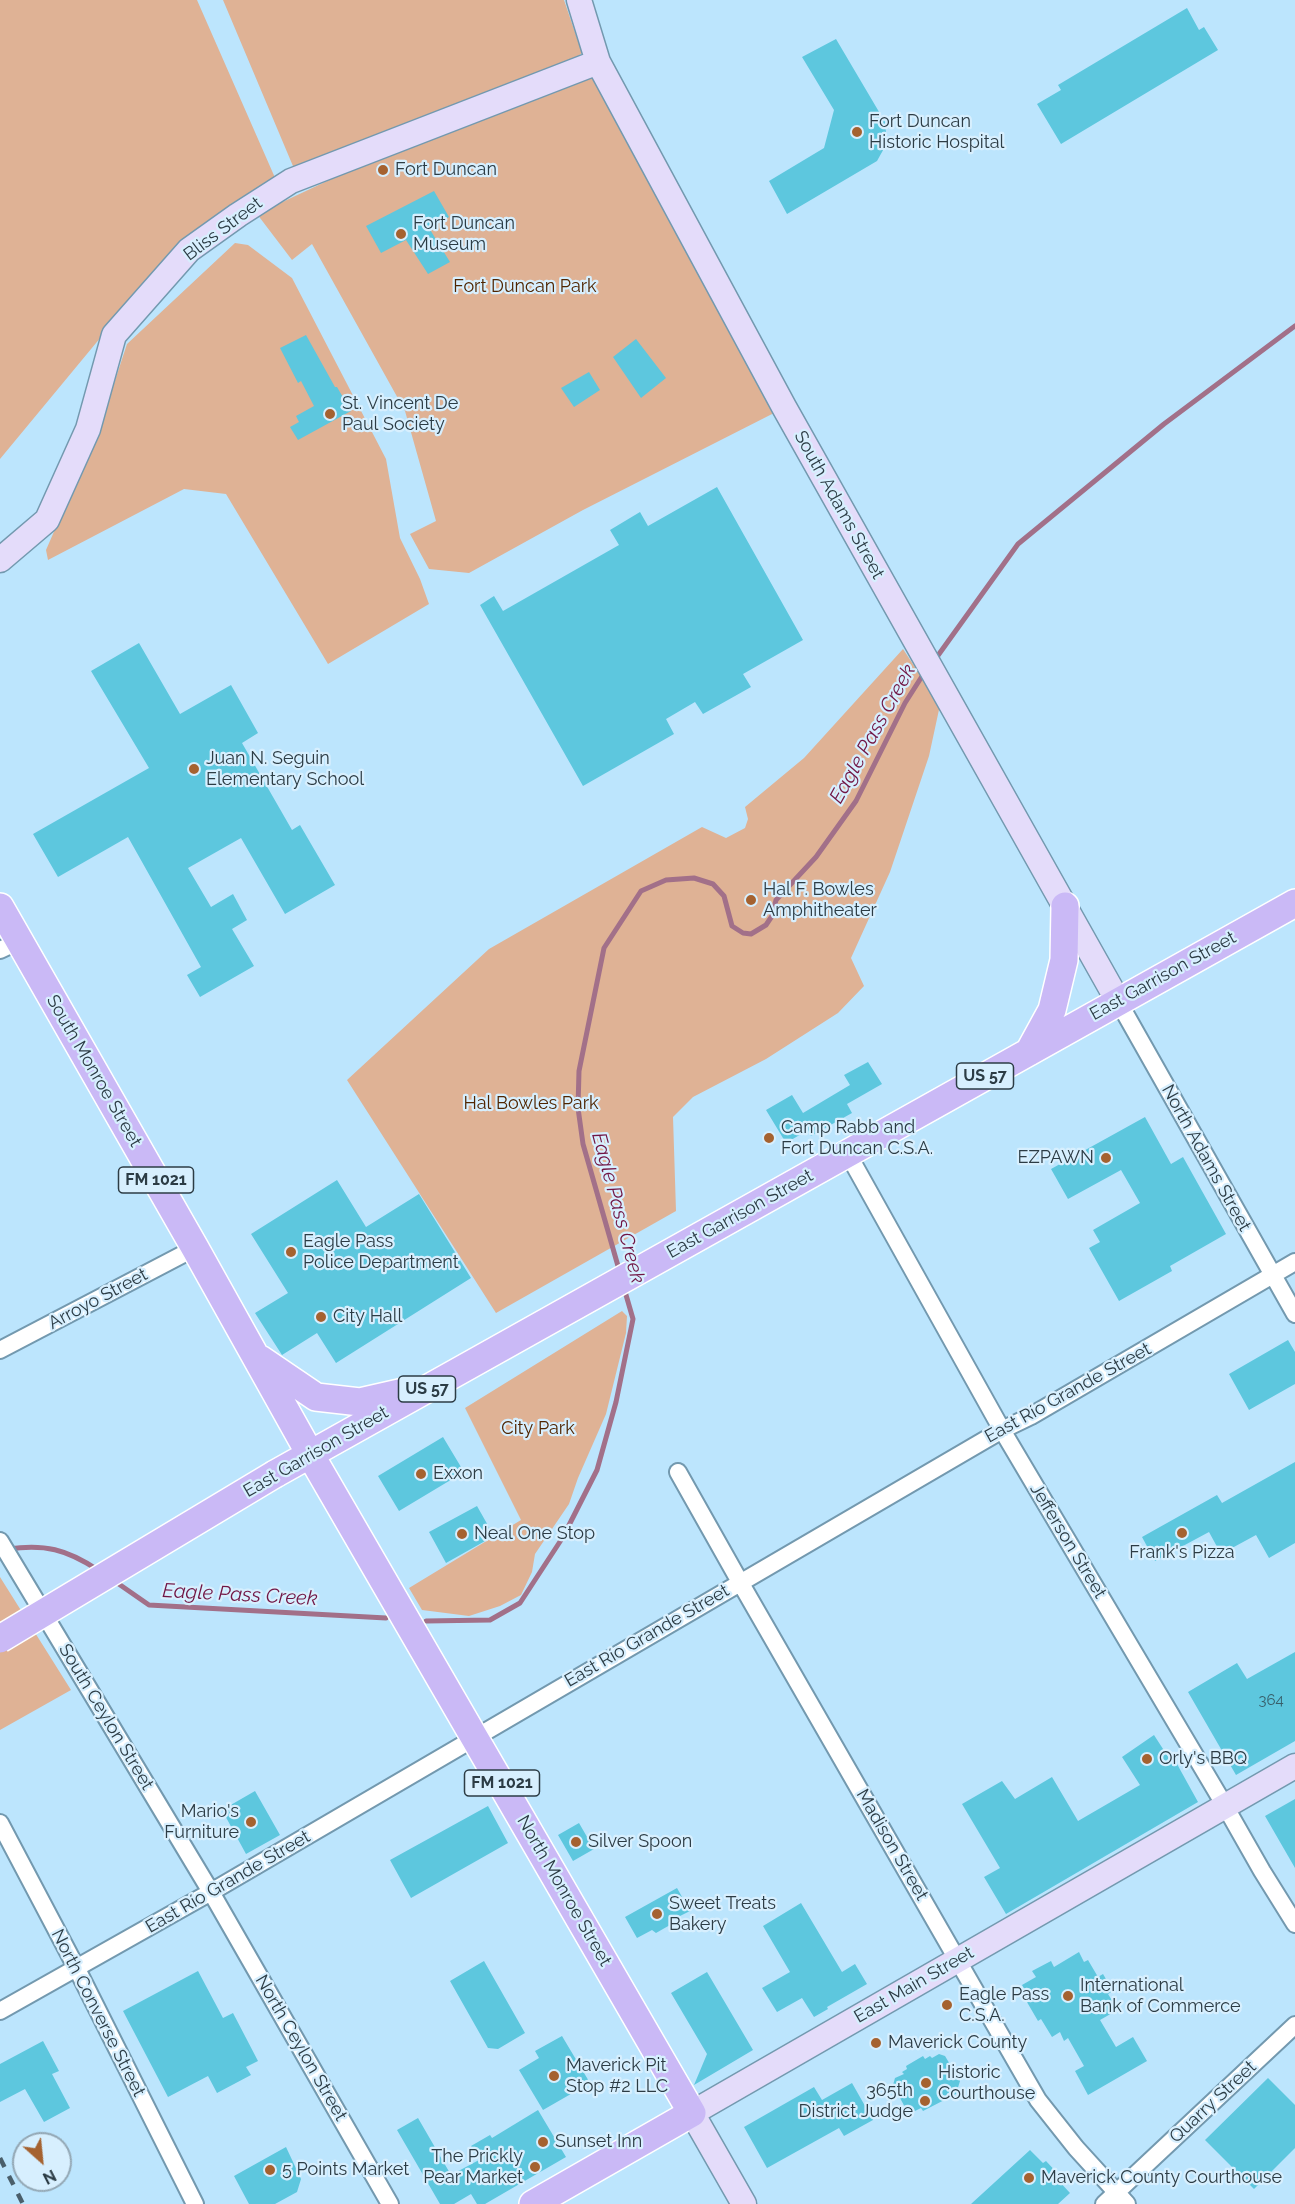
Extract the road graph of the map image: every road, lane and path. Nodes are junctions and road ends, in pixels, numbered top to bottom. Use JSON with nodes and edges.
{"nodes":[{"id":1,"x":579,"y":0,"type":"edge"},
{"id":2,"x":598,"y":62,"type":"junction"},
{"id":3,"x":0,"y":560,"type":"edge"},
{"id":4,"x":1295,"y":890,"type":"edge"},
{"id":5,"x":1295,"y":903,"type":"edge"},
{"id":6,"x":1065,"y":906,"type":"junction"},
{"id":7,"x":0,"y":907,"type":"edge"},
{"id":8,"x":1271,"y":916,"type":"junction"},
{"id":9,"x":9,"y":946,"type":"edge"},
{"id":10,"x":1118,"y":1001,"type":"junction"},
{"id":11,"x":1029,"y":1052,"type":"junction"},
{"id":12,"x":848,"y":1154,"type":"junction"},
{"id":13,"x":195,"y":1248,"type":"junction"},
{"id":14,"x":1295,"y":1262,"type":"edge"},
{"id":15,"x":1273,"y":1275,"type":"junction"},
{"id":16,"x":1295,"y":1314,"type":"edge"},
{"id":17,"x":0,"y":1350,"type":"edge"},
{"id":18,"x":256,"y":1356,"type":"junction"},
{"id":19,"x":434,"y":1385,"type":"junction"},
{"id":20,"x":1002,"y":1430,"type":"junction"},
{"id":21,"x":310,"y":1454,"type":"junction"},
{"id":22,"x":678,"y":1472,"type":"dead end"},
{"id":23,"x":0,"y":1541,"type":"edge"},
{"id":24,"x":740,"y":1582,"type":"junction"},
{"id":25,"x":0,"y":1639,"type":"edge"},
{"id":26,"x":475,"y":1737,"type":"junction"},
{"id":27,"x":1295,"y":1766,"type":"edge"},
{"id":28,"x":1225,"y":1806,"type":"junction"},
{"id":29,"x":0,"y":1823,"type":"edge"},
{"id":30,"x":211,"y":1892,"type":"junction"},
{"id":31,"x":1295,"y":1924,"type":"edge"},
{"id":32,"x":957,"y":1960,"type":"junction"},
{"id":33,"x":77,"y":1969,"type":"junction"},
{"id":34,"x":0,"y":2011,"type":"edge"},
{"id":35,"x":1295,"y":2025,"type":"edge"},
{"id":36,"x":692,"y":2113,"type":"junction"},
{"id":37,"x":1116,"y":2200,"type":"edge"},
{"id":38,"x":195,"y":2204,"type":"edge"},
{"id":39,"x":390,"y":2204,"type":"edge"},
{"id":40,"x":533,"y":2204,"type":"edge"},
{"id":41,"x":744,"y":2204,"type":"edge"}],
"edges":[{"from":1,"to":2,"type":"street","name":"South Adams Street"},
{"from":2,"to":3,"type":"street","name":"Bliss Street"},
{"from":2,"to":6,"type":"street","name":"South Adams Street"},
{"from":4,"to":8,"type":"main road","number":"US 57"},
{"from":5,"to":8,"type":"main road","name":"East Garrison Street","number":"US 57"},
{"from":6,"to":10,"type":"street","name":"South Adams Street"},
{"from":6,"to":11,"type":"main road"},
{"from":7,"to":9,"type":"main road","name":"South Monroe Street","number":"FM 1021"},
{"from":8,"to":10,"type":"main road","name":"East Garrison Street","number":"US 57"},
{"from":9,"to":13,"type":"main road","name":"South Monroe Street","number":"FM 1021"},
{"from":10,"to":11,"type":"main road","name":"East Garrison Street","number":"US 57"},
{"from":10,"to":15,"type":"street","name":"North Adams Street"},
{"from":11,"to":12,"type":"main road","name":"East Garrison Street","number":"US 57"},
{"from":12,"to":19,"type":"main road","name":"East Garrison Street","number":"US 57"},
{"from":12,"to":20,"type":"street","name":"Jefferson Street"},
{"from":13,"to":17,"type":"street","name":"Arroyo Street"},
{"from":13,"to":18,"type":"main road","name":"South Monroe Street","number":"FM 1021"},
{"from":14,"to":15,"type":"street","name":"East Río Grande Street"},
{"from":15,"to":16,"type":"street","name":"North Adams Street"},
{"from":15,"to":20,"type":"street","name":"East Río Grande Street"},
{"from":18,"to":19,"type":"main road"},
{"from":18,"to":21,"type":"main road","name":"South Monroe Street","number":"FM 1021"},
{"from":19,"to":21,"type":"main road","name":"East Garrison Street","number":"US 57"},
{"from":20,"to":24,"type":"street","name":"East Río Grande Street"},
{"from":20,"to":28,"type":"street","name":"Jefferson Street"},
{"from":21,"to":25,"type":"main road","name":"East Garrison Street","number":"US 57","bridge":true},
{"from":21,"to":26,"type":"main road","name":"North Monroe Street","number":"FM 1021"},
{"from":22,"to":24,"type":"street","name":"Madison Street"},
{"from":23,"to":30,"type":"street","name":"South Ceylon Street"},
{"from":24,"to":26,"type":"street","name":"East Río Grande Street"},
{"from":24,"to":32,"type":"street","name":"Madison Street"},
{"from":26,"to":30,"type":"street","name":"East Río Grande Street"},
{"from":26,"to":36,"type":"main road","name":"North Monroe Street","number":"FM 1021"},
{"from":27,"to":28,"type":"street","name":"East Main Street"},
{"from":28,"to":31,"type":"street","name":"Jefferson Street"},
{"from":28,"to":32,"type":"street","name":"East Main Street"},
{"from":29,"to":33,"type":"street","name":"North Converse Street"},
{"from":30,"to":33,"type":"street","name":"East Río Grande Street"},
{"from":30,"to":39,"type":"street","name":"North Ceylon Street"},
{"from":32,"to":36,"type":"street","name":"East Main Street"},
{"from":32,"to":37,"type":"street","name":"Madison Street"},
{"from":33,"to":34,"type":"street","name":"East Río Grande Street"},
{"from":33,"to":38,"type":"street","name":"North Converse Street"},
{"from":35,"to":37,"type":"street","name":"Quarry Street"},
{"from":36,"to":40,"type":"main road","name":"East Main Street"},
{"from":36,"to":41,"type":"street","name":"North Monroe Street"}]}
